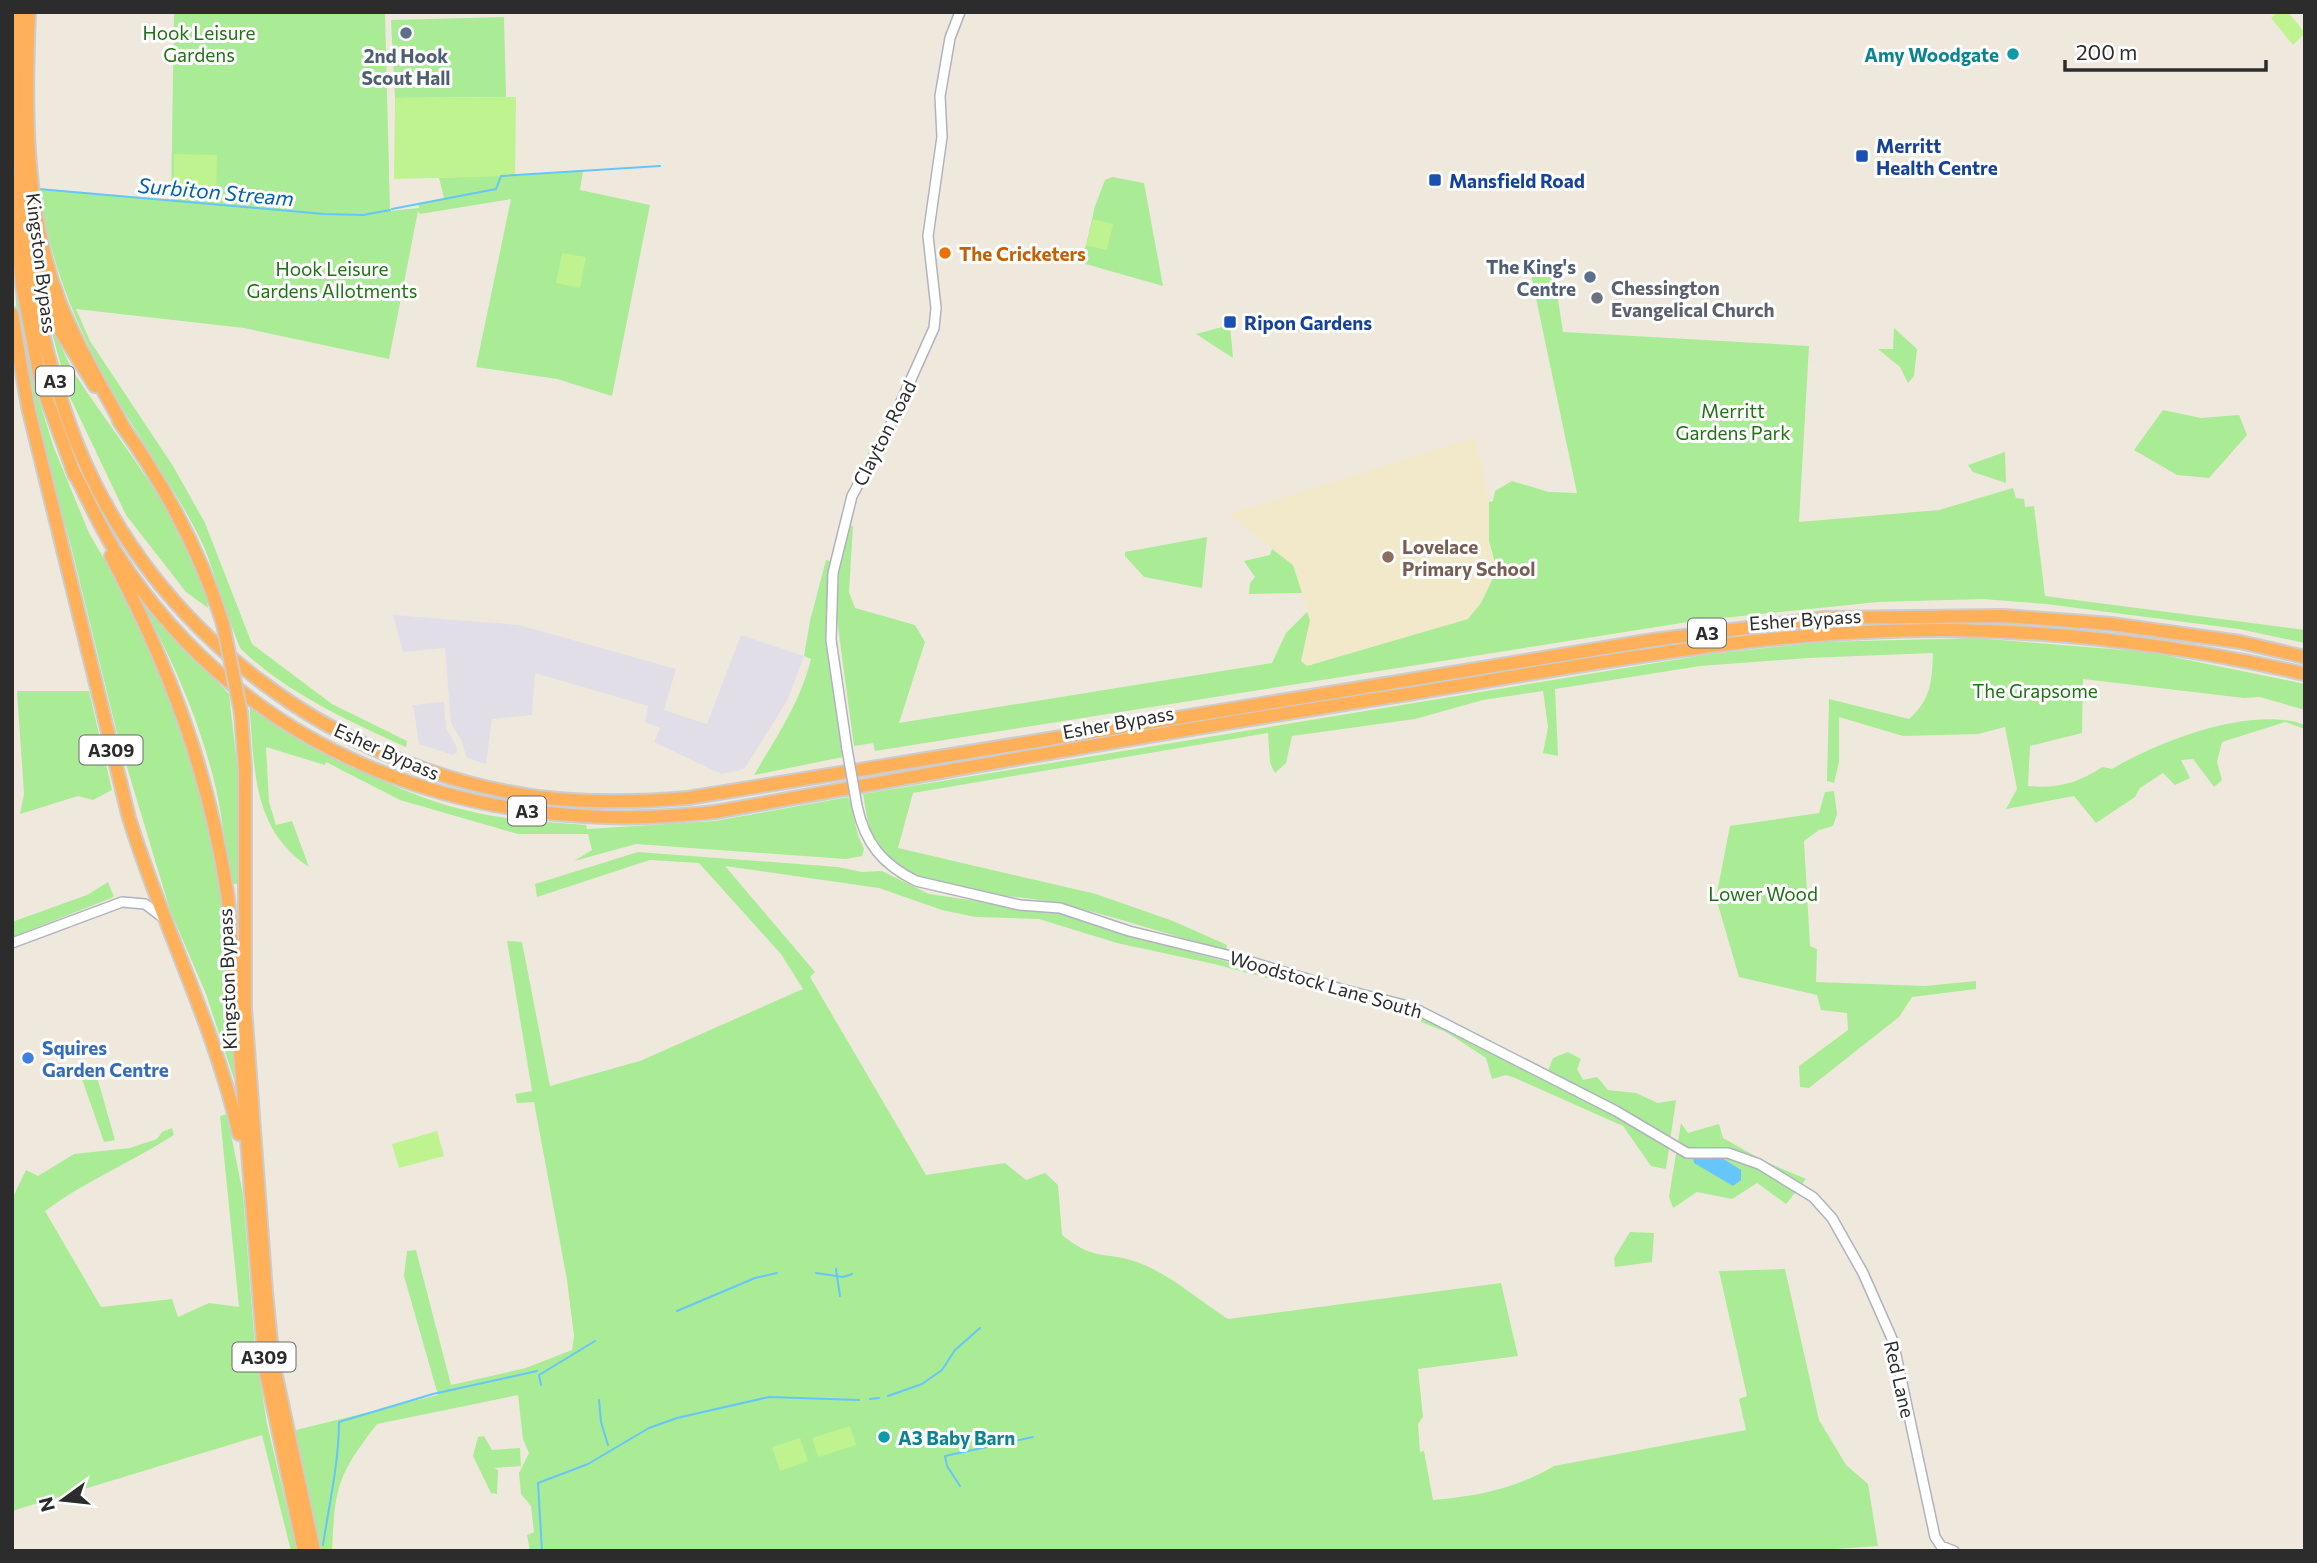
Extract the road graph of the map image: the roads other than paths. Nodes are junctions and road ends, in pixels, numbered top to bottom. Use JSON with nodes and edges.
{"nodes":[{"id":1,"x":20,"y":12,"type":"edge"},
{"id":2,"x":29,"y":12,"type":"edge"},
{"id":3,"x":960,"y":12,"type":"edge"},
{"id":4,"x":12,"y":181,"type":"edge"},
{"id":5,"x":28,"y":241,"type":"junction"},
{"id":6,"x":12,"y":314,"type":"edge"},
{"id":7,"x":124,"y":428,"type":"junction"},
{"id":8,"x":72,"y":470,"type":"junction"},
{"id":9,"x":2305,"y":657,"type":"edge"},
{"id":10,"x":2305,"y":674,"type":"edge"},
{"id":11,"x":877,"y":854,"type":"joint"},
{"id":12,"x":149,"y":879,"type":"junction"},
{"id":13,"x":135,"y":901,"type":"junction"},
{"id":14,"x":169,"y":928,"type":"junction"},
{"id":15,"x":12,"y":943,"type":"edge"},
{"id":16,"x":248,"y":1176,"type":"junction"},
{"id":17,"x":1792,"y":1184,"type":"joint"},
{"id":18,"x":304,"y":1551,"type":"edge"},
{"id":19,"x":314,"y":1551,"type":"edge"},
{"id":20,"x":1954,"y":1551,"type":"edge"}],
"edges":[{"from":1,"to":5,"type":"highway","number":"A3"},
{"from":2,"to":7,"type":"highway","number":"A309"},
{"from":3,"to":11,"type":"street","name":"Clayton Road","bridge":true},
{"from":4,"to":8,"type":"highway","name":"Kingston Bypass","number":"A3"},
{"from":5,"to":7,"type":"highway","number":"A309"},
{"from":5,"to":9,"type":"highway","name":"Esher Bypass","number":"A3"},
{"from":6,"to":12,"type":"highway","number":"A309"},
{"from":7,"to":19,"type":"highway","name":"Kingston Bypass","number":"A309","bridge":true},
{"from":8,"to":10,"type":"highway","name":"Esher Bypass","number":"A3"},
{"from":8,"to":16,"type":"highway","number":"A3"},
{"from":11,"to":17,"type":"street","name":"Woodstock Lane South"},
{"from":12,"to":13,"type":"street"},
{"from":12,"to":14,"type":"highway","number":"A309"},
{"from":13,"to":14,"type":"street"},
{"from":13,"to":15,"type":"street"},
{"from":14,"to":16,"type":"highway","number":"A309"},
{"from":16,"to":18,"type":"highway","number":"A309"},
{"from":17,"to":20,"type":"street","name":"Red Lane"}]}
